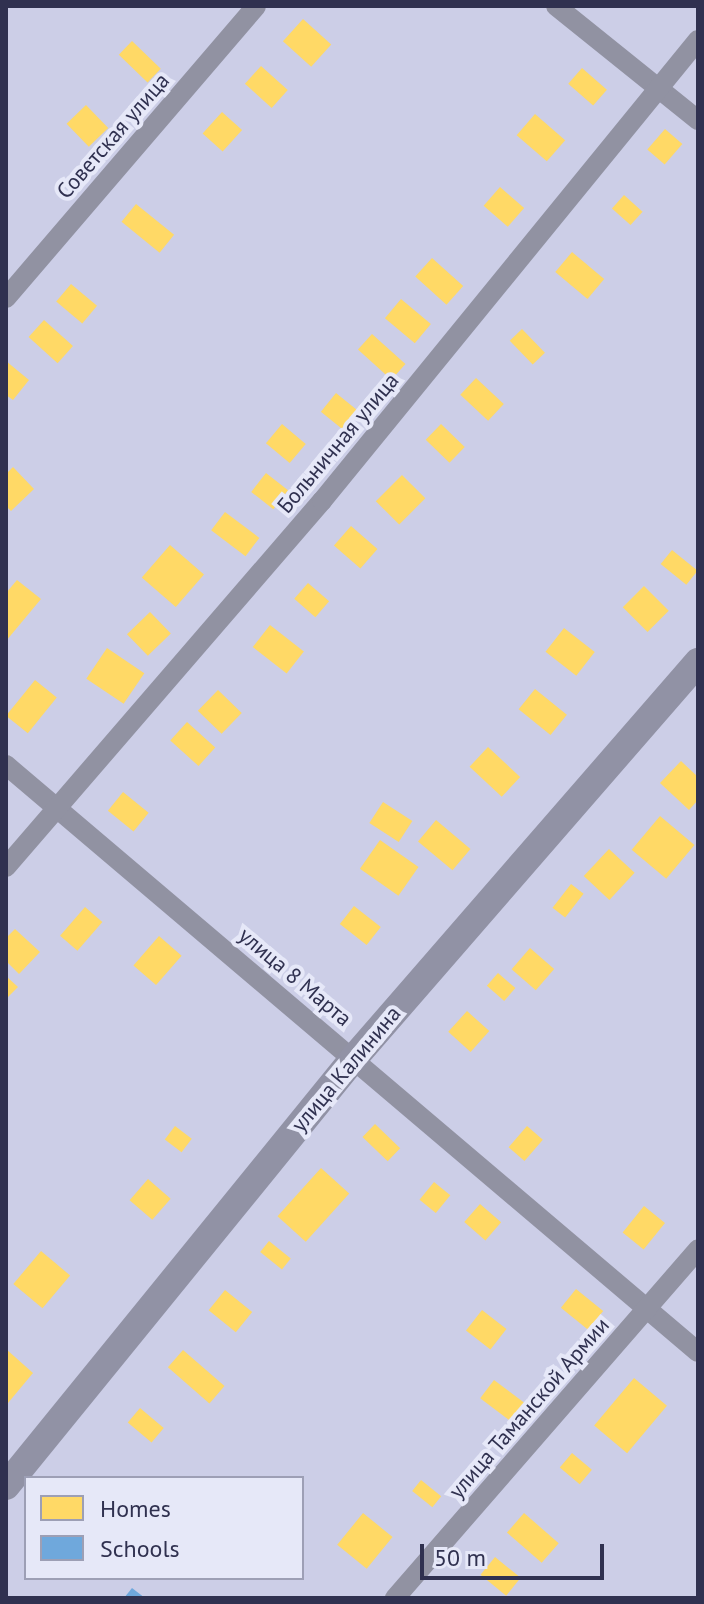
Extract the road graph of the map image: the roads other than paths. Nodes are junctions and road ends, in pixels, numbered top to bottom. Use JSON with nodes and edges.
{"nodes":[{"id":1,"x":256,"y":6,"type":"edge"},
{"id":2,"x":556,"y":6,"type":"edge"},
{"id":3,"x":698,"y":40,"type":"edge"},
{"id":4,"x":659,"y":88,"type":"junction"},
{"id":5,"x":698,"y":120,"type":"edge"},
{"id":6,"x":6,"y":298,"type":"edge"},
{"id":7,"x":698,"y":662,"type":"edge"},
{"id":8,"x":6,"y":765,"type":"edge"},
{"id":9,"x":56,"y":809,"type":"junction"},
{"id":10,"x":6,"y":867,"type":"edge"},
{"id":11,"x":354,"y":1058,"type":"junction"},
{"id":12,"x":698,"y":1249,"type":"edge"},
{"id":13,"x":648,"y":1308,"type":"junction"},
{"id":14,"x":698,"y":1352,"type":"edge"},
{"id":15,"x":6,"y":1486,"type":"edge"},
{"id":16,"x":395,"y":1598,"type":"edge"}],
"edges":[{"from":1,"to":6,"type":"street","name":"Советская улица"},
{"from":2,"to":4,"type":"street"},
{"from":3,"to":4,"type":"street","name":"Больничная улица"},
{"from":4,"to":5,"type":"street"},
{"from":4,"to":9,"type":"street","name":"Больничная улица"},
{"from":7,"to":11,"type":"street","name":"улица Калинина"},
{"from":8,"to":9,"type":"street","name":"улица 8 Марта"},
{"from":9,"to":10,"type":"street","name":"Больничная улица"},
{"from":9,"to":11,"type":"street","name":"улица 8 Марта"},
{"from":11,"to":13,"type":"street","name":"улица 8 Марта"},
{"from":11,"to":15,"type":"street","name":"улица Калинина"},
{"from":12,"to":13,"type":"street","name":"улица Таманской Армии"},
{"from":13,"to":14,"type":"street","name":"улица 8 Марта"},
{"from":13,"to":16,"type":"street","name":"улица Таманской Армии"}]}
